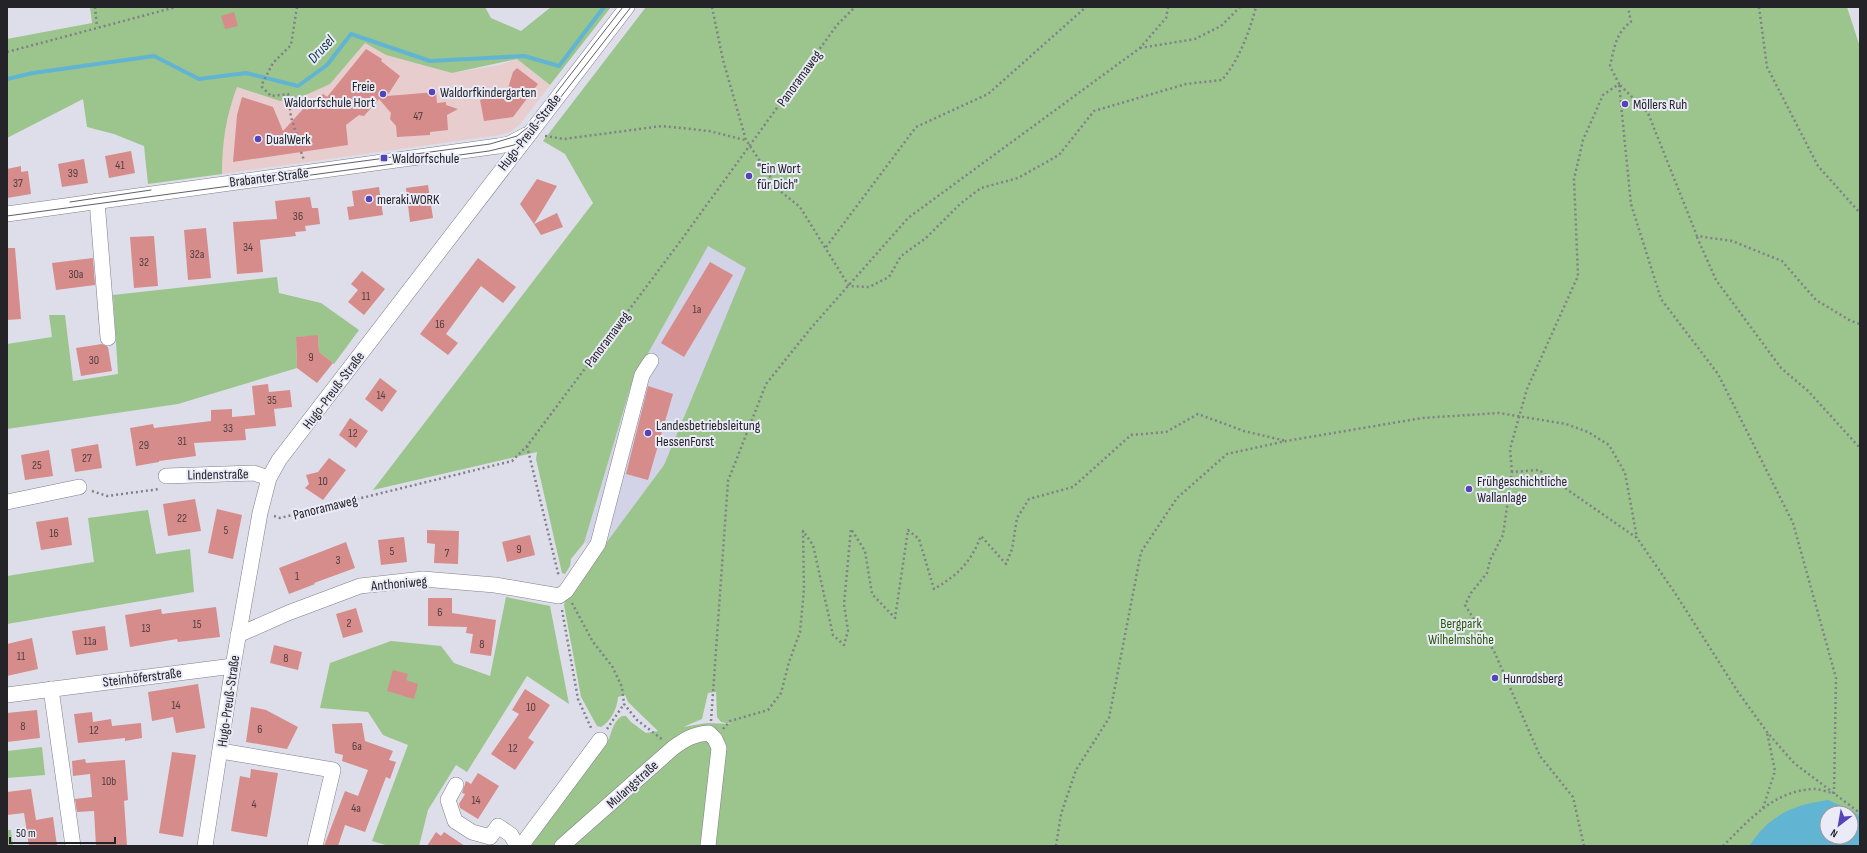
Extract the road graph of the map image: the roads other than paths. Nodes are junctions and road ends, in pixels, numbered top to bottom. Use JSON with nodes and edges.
{"nodes":[{"id":1,"x":627,"y":7,"type":"edge"},
{"id":2,"x":528,"y":133,"type":"junction"},
{"id":3,"x":97,"y":201,"type":"junction"},
{"id":4,"x":7,"y":214,"type":"edge"},
{"id":5,"x":108,"y":338,"type":"dead end"},
{"id":6,"x":651,"y":361,"type":"dead end"},
{"id":7,"x":269,"y":478,"type":"junction"},
{"id":8,"x":166,"y":482,"type":"road end"},
{"id":9,"x":79,"y":486,"type":"road end"},
{"id":10,"x":7,"y":502,"type":"edge"},
{"id":11,"x":238,"y":635,"type":"junction"},
{"id":12,"x":233,"y":666,"type":"junction"},
{"id":13,"x":51,"y":689,"type":"junction"},
{"id":14,"x":7,"y":695,"type":"edge"},
{"id":15,"x":600,"y":740,"type":"road end"},
{"id":16,"x":221,"y":751,"type":"junction"},
{"id":17,"x":456,"y":785,"type":"dead end"},
{"id":18,"x":73,"y":846,"type":"edge"},
{"id":19,"x":205,"y":846,"type":"edge"},
{"id":20,"x":315,"y":846,"type":"edge"},
{"id":21,"x":517,"y":846,"type":"edge"},
{"id":22,"x":521,"y":846,"type":"edge"},
{"id":23,"x":562,"y":846,"type":"edge"},
{"id":24,"x":708,"y":846,"type":"edge"}],
"edges":[{"from":1,"to":2,"type":"street","name":"Hugo-Preuß-Straße"},
{"from":2,"to":3,"type":"street","name":"Brabanter Straße"},
{"from":2,"to":7,"type":"street","name":"Hugo-Preuß-Straße"},
{"from":3,"to":4,"type":"street","name":"Brabanter Straße"},
{"from":3,"to":5,"type":"street"},
{"from":6,"to":11,"type":"street","name":"Anthoniweg"},
{"from":7,"to":8,"type":"street","name":"Lindenstraße"},
{"from":7,"to":11,"type":"street","name":"Hugo-Preuß-Straße"},
{"from":9,"to":10,"type":"street"},
{"from":11,"to":12,"type":"street","name":"Hugo-Preuß-Straße"},
{"from":12,"to":13,"type":"street","name":"Steinhöferstraße"},
{"from":12,"to":16,"type":"street","name":"Hugo-Preuß-Straße"},
{"from":13,"to":14,"type":"street","name":"Steinhöferstraße"},
{"from":13,"to":18,"type":"street"},
{"from":15,"to":22,"type":"street"},
{"from":16,"to":19,"type":"street","name":"Hugo-Preuß-Straße"},
{"from":16,"to":20,"type":"street"},
{"from":17,"to":21,"type":"street"},
{"from":23,"to":24,"type":"street","name":"Mulangstraße"}]}
